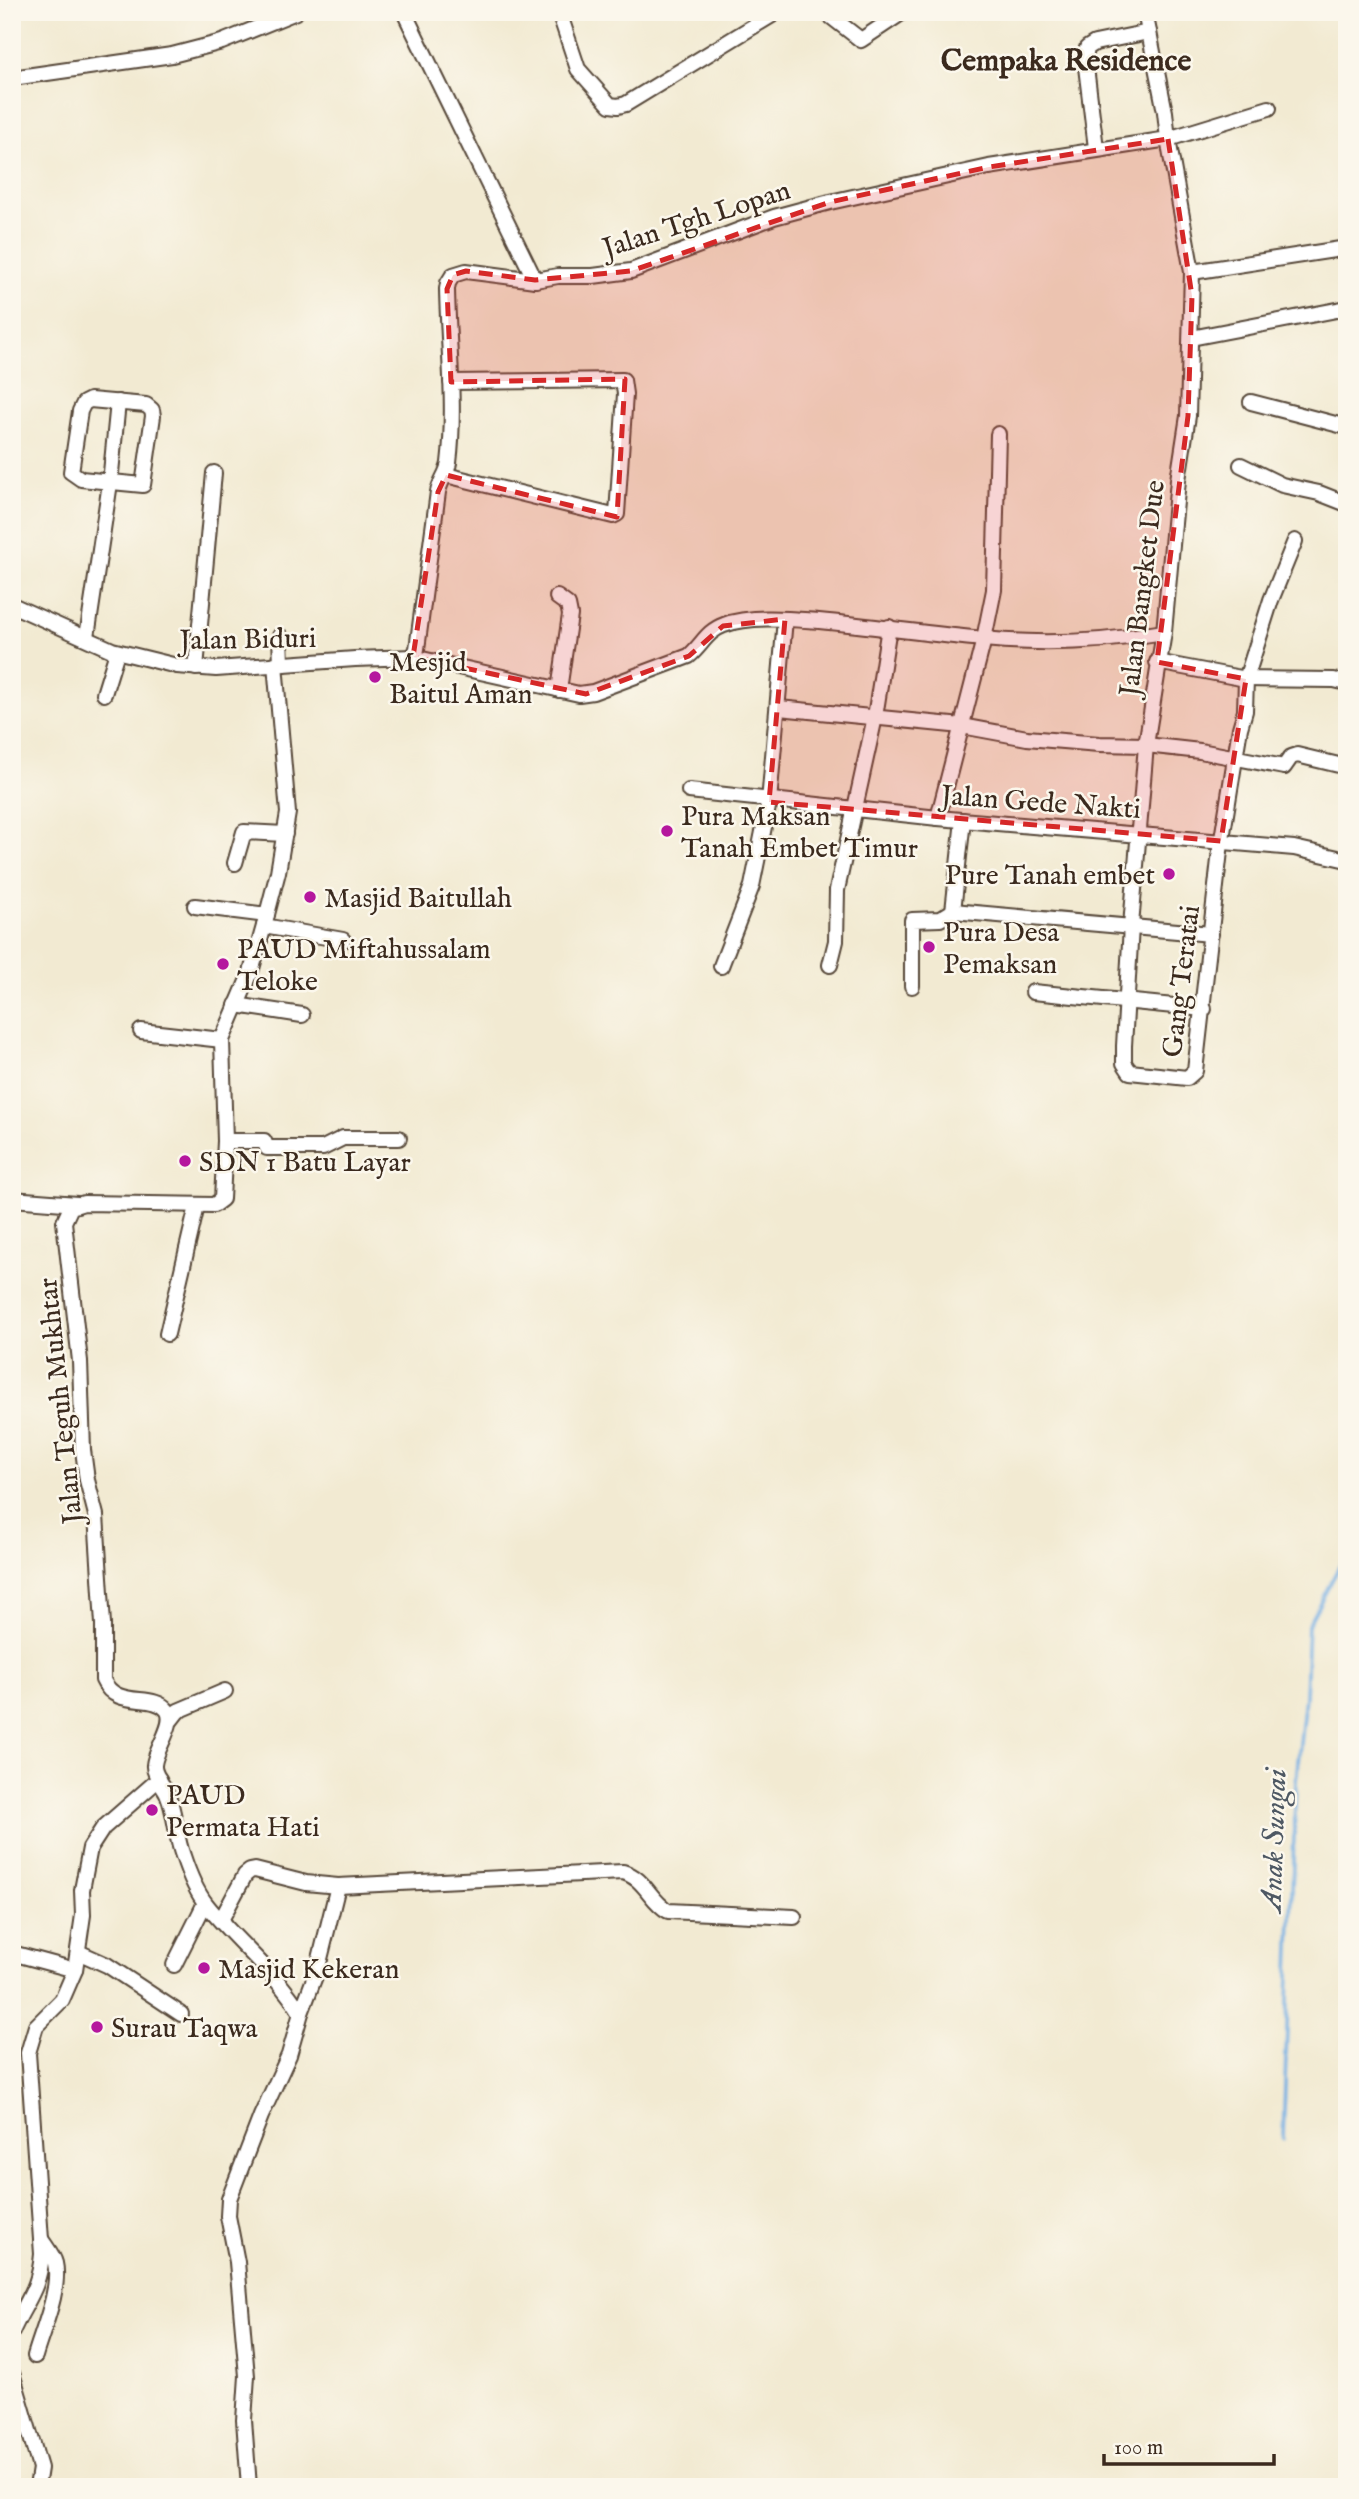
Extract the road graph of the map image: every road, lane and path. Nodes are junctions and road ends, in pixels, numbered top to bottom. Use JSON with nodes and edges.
{"nodes":[{"id":1,"x":296,"y":12,"type":"edge"},
{"id":2,"x":404,"y":12,"type":"edge"},
{"id":3,"x":559,"y":12,"type":"edge"},
{"id":4,"x":776,"y":12,"type":"edge"},
{"id":5,"x":825,"y":12,"type":"edge"},
{"id":6,"x":903,"y":12,"type":"edge"},
{"id":7,"x":1145,"y":12,"type":"edge"},
{"id":8,"x":1149,"y":32,"type":"junction"},
{"id":9,"x":12,"y":78,"type":"edge"},
{"id":10,"x":1269,"y":108,"type":"dead end"},
{"id":11,"x":1168,"y":139,"type":"junction"},
{"id":12,"x":1096,"y":148,"type":"junction"},
{"id":13,"x":1347,"y":248,"type":"edge"},
{"id":14,"x":1192,"y":272,"type":"junction"},
{"id":15,"x":535,"y":280,"type":"junction"},
{"id":16,"x":1347,"y":308,"type":"edge"},
{"id":17,"x":1191,"y":338,"type":"junction"},
{"id":18,"x":451,"y":382,"type":"junction"},
{"id":19,"x":118,"y":402,"type":"junction"},
{"id":20,"x":1251,"y":402,"type":"dead end"},
{"id":21,"x":1347,"y":427,"type":"edge"},
{"id":22,"x":998,"y":434,"type":"dead end"},
{"id":23,"x":1241,"y":465,"type":"dead end"},
{"id":24,"x":214,"y":473,"type":"dead end"},
{"id":25,"x":446,"y":475,"type":"junction"},
{"id":26,"x":110,"y":483,"type":"junction"},
{"id":27,"x":1347,"y":504,"type":"edge"},
{"id":28,"x":1295,"y":541,"type":"dead end"},
{"id":29,"x":557,"y":597,"type":"dead end"},
{"id":30,"x":12,"y":605,"type":"edge"},
{"id":31,"x":785,"y":619,"type":"junction"},
{"id":32,"x":889,"y":627,"type":"junction"},
{"id":33,"x":1164,"y":632,"type":"junction"},
{"id":34,"x":280,"y":636,"type":"dead end"},
{"id":35,"x":87,"y":637,"type":"junction"},
{"id":36,"x":984,"y":639,"type":"junction"},
{"id":37,"x":117,"y":652,"type":"junction"},
{"id":38,"x":412,"y":657,"type":"junction"},
{"id":39,"x":1157,"y":662,"type":"junction"},
{"id":40,"x":278,"y":664,"type":"junction"},
{"id":41,"x":196,"y":668,"type":"junction"},
{"id":42,"x":1246,"y":679,"type":"junction"},
{"id":43,"x":1347,"y":682,"type":"edge"},
{"id":44,"x":558,"y":690,"type":"junction"},
{"id":45,"x":104,"y":694,"type":"dead end"},
{"id":46,"x":779,"y":708,"type":"junction"},
{"id":47,"x":875,"y":717,"type":"junction"},
{"id":48,"x":962,"y":726,"type":"junction"},
{"id":49,"x":1146,"y":745,"type":"junction"},
{"id":50,"x":1236,"y":758,"type":"junction"},
{"id":51,"x":1347,"y":767,"type":"edge"},
{"id":52,"x":689,"y":791,"type":"dead end"},
{"id":53,"x":769,"y":802,"type":"junction"},
{"id":54,"x":855,"y":810,"type":"junction"},
{"id":55,"x":938,"y":818,"type":"junction"},
{"id":56,"x":963,"y":820,"type":"junction"},
{"id":57,"x":285,"y":834,"type":"junction"},
{"id":58,"x":1140,"y":834,"type":"junction"},
{"id":59,"x":1221,"y":841,"type":"junction"},
{"id":60,"x":1347,"y":860,"type":"edge"},
{"id":61,"x":235,"y":863,"type":"dead end"},
{"id":62,"x":195,"y":906,"type":"dead end"},
{"id":63,"x":953,"y":911,"type":"junction"},
{"id":64,"x":266,"y":920,"type":"junction"},
{"id":65,"x":1131,"y":926,"type":"junction"},
{"id":66,"x":1210,"y":933,"type":"junction"},
{"id":67,"x":343,"y":940,"type":"dead end"},
{"id":68,"x":830,"y":965,"type":"dead end"},
{"id":69,"x":721,"y":966,"type":"dead end"},
{"id":70,"x":912,"y":986,"type":"dead end"},
{"id":71,"x":1034,"y":992,"type":"dead end"},
{"id":72,"x":1126,"y":1001,"type":"junction"},
{"id":73,"x":236,"y":1005,"type":"junction"},
{"id":74,"x":1204,"y":1009,"type":"junction"},
{"id":75,"x":302,"y":1014,"type":"dead end"},
{"id":76,"x":141,"y":1031,"type":"dead end"},
{"id":77,"x":222,"y":1040,"type":"junction"},
{"id":78,"x":1184,"y":1078,"type":"joint"},
{"id":79,"x":399,"y":1138,"type":"dead end"},
{"id":80,"x":225,"y":1141,"type":"junction"},
{"id":81,"x":12,"y":1199,"type":"edge"},
{"id":82,"x":77,"y":1204,"type":"junction"},
{"id":83,"x":197,"y":1206,"type":"junction"},
{"id":84,"x":167,"y":1334,"type":"dead end"},
{"id":85,"x":225,"y":1691,"type":"dead end"},
{"id":86,"x":171,"y":1720,"type":"junction"},
{"id":87,"x":157,"y":1775,"type":"junction"},
{"id":88,"x":338,"y":1886,"type":"junction"},
{"id":89,"x":205,"y":1903,"type":"junction"},
{"id":90,"x":794,"y":1917,"type":"dead end"},
{"id":91,"x":221,"y":1920,"type":"junction"},
{"id":92,"x":78,"y":1952,"type":"junction"},
{"id":93,"x":12,"y":1953,"type":"edge"},
{"id":94,"x":174,"y":1965,"type":"dead end"},
{"id":95,"x":75,"y":1970,"type":"junction"},
{"id":96,"x":301,"y":2012,"type":"junction"},
{"id":97,"x":181,"y":2014,"type":"dead end"},
{"id":98,"x":40,"y":2238,"type":"junction"},
{"id":99,"x":12,"y":2332,"type":"edge"},
{"id":100,"x":35,"y":2356,"type":"dead end"},
{"id":101,"x":12,"y":2374,"type":"edge"},
{"id":102,"x":37,"y":2487,"type":"edge"},
{"id":103,"x":249,"y":2487,"type":"edge"}],
"edges":[{"from":1,"to":9,"type":"street"},
{"from":2,"to":15,"type":"street"},
{"from":3,"to":4,"type":"street"},
{"from":5,"to":6,"type":"street"},
{"from":7,"to":8,"type":"street"},
{"from":8,"to":11,"type":"street"},
{"from":8,"to":12,"type":"street"},
{"from":10,"to":11,"type":"street","name":"Jalan Tgh Lopan"},
{"from":11,"to":12,"type":"street","name":"Jalan Tgh Lopan"},
{"from":11,"to":14,"type":"street","name":"Jalan Bangket Due"},
{"from":12,"to":15,"type":"street","name":"Jalan Tgh Lopan"},
{"from":13,"to":14,"type":"street"},
{"from":14,"to":17,"type":"street","name":"Jalan Bangket Due"},
{"from":15,"to":18,"type":"street","name":"Jalan Tgh Lopan"},
{"from":16,"to":17,"type":"street"},
{"from":17,"to":33,"type":"street","name":"Jalan Bangket Due"},
{"from":18,"to":25,"type":"street","name":"Jalan Tgh Lopan"},
{"from":18,"to":25,"type":"street"},
{"from":19,"to":26,"type":"street"},
{"from":19,"to":26,"type":"street"},
{"from":19,"to":26,"type":"street"},
{"from":20,"to":21,"type":"street"},
{"from":22,"to":36,"type":"street"},
{"from":23,"to":27,"type":"street"},
{"from":24,"to":41,"type":"street"},
{"from":25,"to":38,"type":"street","name":"Jalan Tgh Lopan"},
{"from":26,"to":35,"type":"street"},
{"from":28,"to":42,"type":"street","name":"Gang Teratai"},
{"from":29,"to":44,"type":"street"},
{"from":30,"to":35,"type":"street","name":"Jalan Biduri"},
{"from":31,"to":32,"type":"street","name":"Jalan Biduri"},
{"from":31,"to":44,"type":"street","name":"Jalan Biduri"},
{"from":31,"to":46,"type":"street"},
{"from":32,"to":36,"type":"street","name":"Jalan Biduri"},
{"from":32,"to":47,"type":"street"},
{"from":33,"to":36,"type":"street","name":"Jalan Biduri"},
{"from":33,"to":39,"type":"street","name":"Jalan Bangket Due"},
{"from":34,"to":40,"type":"street"},
{"from":35,"to":37,"type":"street","name":"Jalan Biduri"},
{"from":36,"to":48,"type":"street"},
{"from":37,"to":41,"type":"street","name":"Jalan Biduri"},
{"from":37,"to":45,"type":"street"},
{"from":38,"to":40,"type":"street","name":"Jalan Biduri"},
{"from":38,"to":44,"type":"street","name":"Jalan Biduri"},
{"from":39,"to":42,"type":"street"},
{"from":39,"to":49,"type":"street","name":"Jalan Bangket Due"},
{"from":40,"to":41,"type":"street","name":"Jalan Biduri"},
{"from":40,"to":57,"type":"street"},
{"from":42,"to":43,"type":"street"},
{"from":42,"to":50,"type":"street","name":"Gang Teratai"},
{"from":46,"to":47,"type":"street"},
{"from":46,"to":53,"type":"street"},
{"from":47,"to":48,"type":"street"},
{"from":47,"to":54,"type":"street"},
{"from":48,"to":49,"type":"street"},
{"from":48,"to":55,"type":"street"},
{"from":49,"to":50,"type":"street"},
{"from":49,"to":58,"type":"street","name":"Jalan Bangket Due"},
{"from":50,"to":51,"type":"street"},
{"from":50,"to":59,"type":"street","name":"Gang Teratai"},
{"from":52,"to":53,"type":"street","name":"Jalan Gede Nakti"},
{"from":53,"to":54,"type":"street","name":"Jalan Gede Nakti"},
{"from":53,"to":69,"type":"street"},
{"from":54,"to":55,"type":"street","name":"Jalan Gede Nakti"},
{"from":54,"to":68,"type":"street"},
{"from":55,"to":56,"type":"street","name":"Jalan Gede Nakti"},
{"from":56,"to":58,"type":"street","name":"Jalan Gede Nakti"},
{"from":56,"to":63,"type":"street"},
{"from":57,"to":61,"type":"street"},
{"from":57,"to":64,"type":"street"},
{"from":58,"to":59,"type":"street","name":"Jalan Gede Nakti"},
{"from":58,"to":65,"type":"street","name":"Jalan Bangket Due"},
{"from":59,"to":60,"type":"street","name":"Jalan Gede Nakti"},
{"from":59,"to":66,"type":"street","name":"Gang Teratai"},
{"from":62,"to":64,"type":"street"},
{"from":63,"to":65,"type":"street"},
{"from":63,"to":70,"type":"street"},
{"from":64,"to":67,"type":"street"},
{"from":64,"to":73,"type":"street"},
{"from":65,"to":66,"type":"street"},
{"from":65,"to":72,"type":"street","name":"Jalan Bangket Due"},
{"from":66,"to":74,"type":"street","name":"Gang Teratai"},
{"from":71,"to":72,"type":"street"},
{"from":72,"to":74,"type":"street"},
{"from":72,"to":78,"type":"street","name":"Jalan Bangket Due"},
{"from":73,"to":75,"type":"street"},
{"from":73,"to":77,"type":"street"},
{"from":74,"to":78,"type":"street","name":"Gang Teratai"},
{"from":76,"to":77,"type":"street"},
{"from":77,"to":80,"type":"street"},
{"from":79,"to":80,"type":"street"},
{"from":80,"to":83,"type":"street"},
{"from":81,"to":82,"type":"street"},
{"from":82,"to":83,"type":"street"},
{"from":82,"to":86,"type":"street","name":"Jalan Teguh Mukhtar"},
{"from":83,"to":84,"type":"street"},
{"from":85,"to":86,"type":"street"},
{"from":86,"to":87,"type":"street"},
{"from":87,"to":89,"type":"street"},
{"from":87,"to":92,"type":"street"},
{"from":88,"to":90,"type":"street"},
{"from":88,"to":91,"type":"street"},
{"from":88,"to":96,"type":"street"},
{"from":89,"to":91,"type":"street"},
{"from":89,"to":94,"type":"street"},
{"from":91,"to":96,"type":"street"},
{"from":92,"to":95,"type":"street"},
{"from":92,"to":97,"type":"street"},
{"from":93,"to":95,"type":"street"},
{"from":95,"to":98,"type":"street"},
{"from":96,"to":103,"type":"street"},
{"from":98,"to":99,"type":"street"},
{"from":98,"to":100,"type":"street"},
{"from":101,"to":102,"type":"street"}]}
